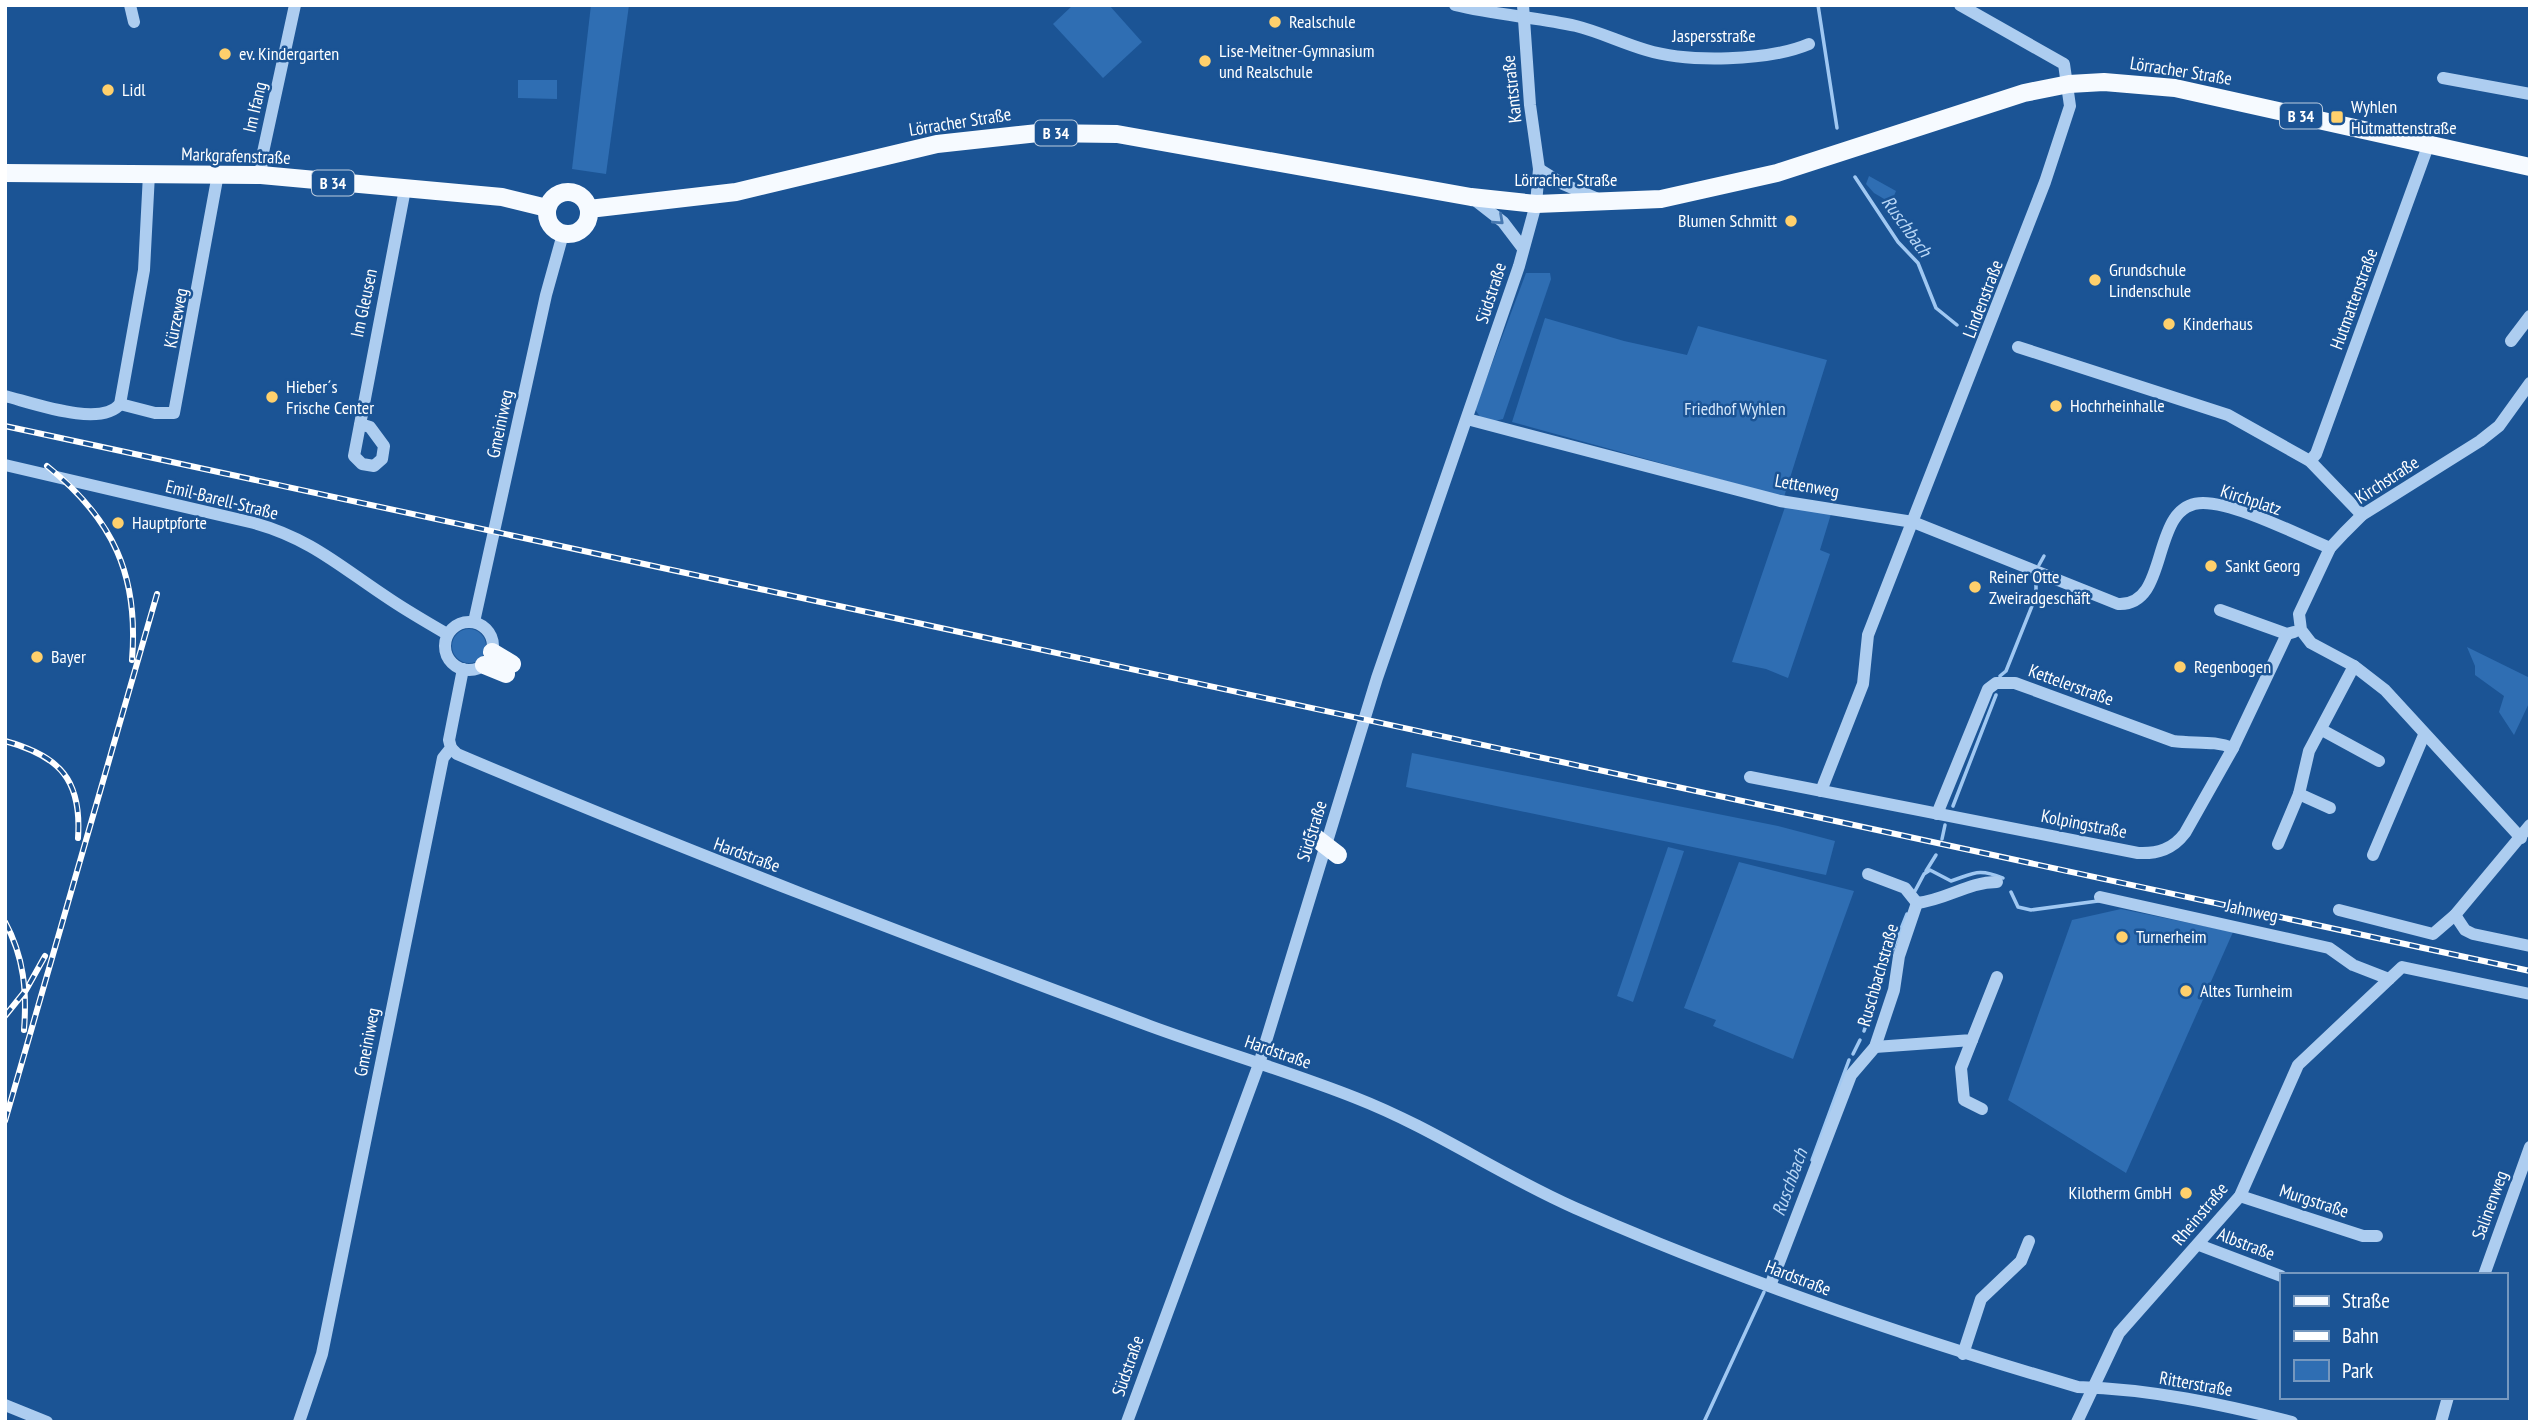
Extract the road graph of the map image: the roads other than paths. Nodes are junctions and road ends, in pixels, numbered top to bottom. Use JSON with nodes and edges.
{"nodes":[{"id":1,"x":130,"y":5,"type":"edge"},
{"id":2,"x":295,"y":5,"type":"edge"},
{"id":3,"x":1455,"y":5,"type":"edge"},
{"id":4,"x":1960,"y":5,"type":"edge"},
{"id":5,"x":1522,"y":11,"type":"edge"},
{"id":6,"x":134,"y":22,"type":"dead end"},
{"id":7,"x":1809,"y":44,"type":"dead end"},
{"id":8,"x":2443,"y":78,"type":"dead end"},
{"id":9,"x":2069,"y":85,"type":"junction"},
{"id":10,"x":2530,"y":94,"type":"edge"},
{"id":11,"x":2428,"y":146,"type":"junction"},
{"id":12,"x":2530,"y":167,"type":"edge"},
{"id":13,"x":1539,"y":169,"type":"junction"},
{"id":14,"x":5,"y":173,"type":"edge"},
{"id":15,"x":149,"y":174,"type":"junction"},
{"id":16,"x":218,"y":174,"type":"junction"},
{"id":17,"x":261,"y":175,"type":"junction"},
{"id":18,"x":405,"y":189,"type":"junction"},
{"id":19,"x":1471,"y":197,"type":"junction"},
{"id":20,"x":1608,"y":203,"type":"junction"},
{"id":21,"x":1536,"y":204,"type":"junction"},
{"id":22,"x":547,"y":208,"type":"junction"},
{"id":23,"x":589,"y":209,"type":"junction"},
{"id":24,"x":563,"y":234,"type":"junction"},
{"id":25,"x":1522,"y":247,"type":"junction"},
{"id":26,"x":2530,"y":316,"type":"edge"},
{"id":27,"x":2511,"y":341,"type":"dead end"},
{"id":28,"x":2018,"y":347,"type":"dead end"},
{"id":29,"x":2530,"y":383,"type":"edge"},
{"id":30,"x":5,"y":396,"type":"edge"},
{"id":31,"x":120,"y":404,"type":"junction"},
{"id":32,"x":1467,"y":419,"type":"junction"},
{"id":33,"x":360,"y":424,"type":"dead end"},
{"id":34,"x":2310,"y":461,"type":"junction"},
{"id":35,"x":5,"y":465,"type":"edge"},
{"id":36,"x":2362,"y":515,"type":"junction"},
{"id":37,"x":1913,"y":522,"type":"junction"},
{"id":38,"x":2330,"y":548,"type":"junction"},
{"id":39,"x":2135,"y":603,"type":"joint"},
{"id":40,"x":2220,"y":610,"type":"dead end"},
{"id":41,"x":474,"y":622,"type":"junction"},
{"id":42,"x":2301,"y":631,"type":"junction"},
{"id":43,"x":447,"y":634,"type":"junction"},
{"id":44,"x":2287,"y":634,"type":"junction"},
{"id":45,"x":488,"y":658,"type":"junction"},
{"id":46,"x":2354,"y":666,"type":"junction"},
{"id":47,"x":463,"y":669,"type":"junction"},
{"id":48,"x":509,"y":669,"type":"dead end"},
{"id":49,"x":2322,"y":730,"type":"junction"},
{"id":50,"x":2424,"y":735,"type":"junction"},
{"id":51,"x":451,"y":748,"type":"junction"},
{"id":52,"x":2233,"y":748,"type":"junction"},
{"id":53,"x":2379,"y":761,"type":"dead end"},
{"id":54,"x":1750,"y":777,"type":"dead end"},
{"id":55,"x":1821,"y":792,"type":"junction"},
{"id":56,"x":2299,"y":794,"type":"junction"},
{"id":57,"x":2330,"y":808,"type":"dead end"},
{"id":58,"x":1937,"y":814,"type":"junction"},
{"id":59,"x":2530,"y":825,"type":"edge"},
{"id":60,"x":1312,"y":835,"type":"dead end"},
{"id":61,"x":2521,"y":838,"type":"junction"},
{"id":62,"x":2278,"y":844,"type":"dead end"},
{"id":63,"x":1338,"y":855,"type":"dead end"},
{"id":64,"x":2373,"y":855,"type":"dead end"},
{"id":65,"x":1868,"y":874,"type":"dead end"},
{"id":66,"x":1997,"y":882,"type":"dead end"},
{"id":67,"x":2100,"y":897,"type":"dead end"},
{"id":68,"x":1917,"y":903,"type":"junction"},
{"id":69,"x":2339,"y":910,"type":"dead end"},
{"id":70,"x":2455,"y":915,"type":"junction"},
{"id":71,"x":2530,"y":946,"type":"edge"},
{"id":72,"x":1997,"y":977,"type":"dead end"},
{"id":73,"x":2389,"y":979,"type":"junction"},
{"id":74,"x":2530,"y":994,"type":"edge"},
{"id":75,"x":1972,"y":1040,"type":"junction"},
{"id":76,"x":1875,"y":1047,"type":"junction"},
{"id":77,"x":1259,"y":1064,"type":"junction"},
{"id":78,"x":1983,"y":1108,"type":"dead end"},
{"id":79,"x":2529,"y":1154,"type":"edge"},
{"id":80,"x":2240,"y":1196,"type":"junction"},
{"id":81,"x":2377,"y":1236,"type":"dead end"},
{"id":82,"x":2029,"y":1241,"type":"dead end"},
{"id":83,"x":2199,"y":1245,"type":"junction"},
{"id":84,"x":2485,"y":1273,"type":"edge"},
{"id":85,"x":2280,"y":1276,"type":"edge"},
{"id":86,"x":1770,"y":1286,"type":"junction"},
{"id":87,"x":1963,"y":1354,"type":"junction"},
{"id":88,"x":2093,"y":1387,"type":"junction"},
{"id":89,"x":2447,"y":1399,"type":"edge"},
{"id":90,"x":10,"y":1407,"type":"edge"},
{"id":91,"x":10,"y":1422,"type":"edge"},
{"id":92,"x":47,"y":1422,"type":"edge"},
{"id":93,"x":299,"y":1422,"type":"edge"},
{"id":94,"x":1127,"y":1422,"type":"edge"},
{"id":95,"x":2077,"y":1422,"type":"edge"},
{"id":96,"x":2292,"y":1422,"type":"edge"},
{"id":97,"x":2441,"y":1422,"type":"edge"}],
"edges":[{"from":1,"to":6,"type":"street"},
{"from":2,"to":17,"type":"street","name":"Im Ifang"},
{"from":3,"to":5,"type":"street","name":"Jaspersstraße"},
{"from":4,"to":9,"type":"street"},
{"from":5,"to":7,"type":"street","name":"Jaspersstraße"},
{"from":5,"to":13,"type":"street","name":"Kantstraße"},
{"from":8,"to":10,"type":"street"},
{"from":9,"to":11,"type":"main road","name":"Lörracher Straße","number":"B 34"},
{"from":9,"to":20,"type":"main road","name":"Lörracher Straße","number":"B 34"},
{"from":9,"to":37,"type":"street","name":"Lindenstraße"},
{"from":11,"to":12,"type":"main road","name":"Lörracher Straße","number":"B 34"},
{"from":11,"to":34,"type":"street","name":"Hutmattenstraße"},
{"from":13,"to":20,"type":"street"},
{"from":13,"to":21,"type":"street","name":"Kantstraße"},
{"from":14,"to":15,"type":"main road","name":"Markgrafenstraße","number":"B 34"},
{"from":15,"to":16,"type":"main road","name":"Markgrafenstraße","number":"B 34"},
{"from":15,"to":31,"type":"street"},
{"from":16,"to":17,"type":"main road","name":"Markgrafenstraße","number":"B 34"},
{"from":16,"to":31,"type":"street","name":"Kürzeweg"},
{"from":17,"to":18,"type":"main road","name":"Markgrafenstraße","number":"B 34"},
{"from":18,"to":22,"type":"main road","name":"Markgrafenstraße","number":"B 34"},
{"from":18,"to":33,"type":"street","name":"Im Gleusen"},
{"from":19,"to":21,"type":"main road","name":"Lörracher Straße","number":"B 34"},
{"from":19,"to":23,"type":"main road","name":"Lörracher Straße","number":"B 34"},
{"from":19,"to":25,"type":"street","name":"Südstraße","one_way":true},
{"from":20,"to":21,"type":"main road","name":"Lörracher Straße","number":"B 34"},
{"from":21,"to":25,"type":"street","name":"Südstraße"},
{"from":22,"to":23,"type":"main road"},
{"from":22,"to":24,"type":"main road"},
{"from":23,"to":24,"type":"main road"},
{"from":24,"to":41,"type":"street","name":"Gmeiniweg"},
{"from":25,"to":32,"type":"street","name":"Südstraße"},
{"from":26,"to":27,"type":"street"},
{"from":28,"to":34,"type":"street"},
{"from":29,"to":36,"type":"street","name":"Kirchstraße"},
{"from":30,"to":31,"type":"street"},
{"from":32,"to":37,"type":"street","name":"Lettenweg"},
{"from":32,"to":77,"type":"street","name":"Südstraße"},
{"from":34,"to":36,"type":"street"},
{"from":35,"to":43,"type":"street","name":"Emil-Barell-Straße"},
{"from":36,"to":38,"type":"street","name":"Kirchstraße"},
{"from":37,"to":39,"type":"street","name":"Lettenweg"},
{"from":37,"to":55,"type":"street","name":"Lindenstraße"},
{"from":38,"to":39,"type":"street","name":"Kirchplatz"},
{"from":38,"to":42,"type":"street","name":"Kirchstraße"},
{"from":40,"to":44,"type":"street"},
{"from":41,"to":43,"type":"street"},
{"from":41,"to":45,"type":"street"},
{"from":42,"to":44,"type":"street"},
{"from":42,"to":46,"type":"street"},
{"from":43,"to":47,"type":"street"},
{"from":44,"to":52,"type":"street","name":"Kolpingstraße"},
{"from":45,"to":47,"type":"street"},
{"from":45,"to":48,"type":"main road"},
{"from":46,"to":49,"type":"street"},
{"from":46,"to":50,"type":"street"},
{"from":47,"to":51,"type":"street","name":"Gmeiniweg"},
{"from":49,"to":53,"type":"street"},
{"from":49,"to":56,"type":"street"},
{"from":50,"to":61,"type":"street"},
{"from":50,"to":64,"type":"street"},
{"from":51,"to":77,"type":"street","name":"Hardstraße"},
{"from":51,"to":93,"type":"street","name":"Gmeiniweg"},
{"from":52,"to":58,"type":"street","name":"Kolpingstraße"},
{"from":52,"to":58,"type":"street","name":"Kettelerstraße"},
{"from":54,"to":55,"type":"street","name":"Kolpingstraße"},
{"from":55,"to":58,"type":"street","name":"Kolpingstraße"},
{"from":56,"to":57,"type":"street"},
{"from":56,"to":62,"type":"street"},
{"from":59,"to":61,"type":"street"},
{"from":60,"to":63,"type":"main road","bridge":true},
{"from":61,"to":70,"type":"street"},
{"from":65,"to":68,"type":"street"},
{"from":66,"to":68,"type":"street"},
{"from":67,"to":73,"type":"street","name":"Jahnweg"},
{"from":68,"to":76,"type":"street","name":"Ruschbachstraße"},
{"from":69,"to":70,"type":"street"},
{"from":70,"to":71,"type":"street"},
{"from":72,"to":75,"type":"street"},
{"from":73,"to":74,"type":"street","name":"Rheinstraße"},
{"from":73,"to":80,"type":"street","name":"Rheinstraße"},
{"from":75,"to":76,"type":"street"},
{"from":75,"to":78,"type":"street"},
{"from":76,"to":86,"type":"street","name":"Ruschbachstraße"},
{"from":77,"to":86,"type":"street","name":"Hardstraße"},
{"from":77,"to":94,"type":"street","name":"Südstraße"},
{"from":79,"to":84,"type":"street","name":"Salinenweg"},
{"from":80,"to":81,"type":"street","name":"Murgstraße"},
{"from":80,"to":83,"type":"street","name":"Rheinstraße"},
{"from":82,"to":87,"type":"street"},
{"from":83,"to":85,"type":"street","name":"Albstraße"},
{"from":83,"to":88,"type":"street","name":"Rheinstraße"},
{"from":86,"to":87,"type":"street","name":"Hardstraße"},
{"from":87,"to":88,"type":"street","name":"Hardstraße"},
{"from":88,"to":95,"type":"street","name":"Rheinstraße"},
{"from":88,"to":96,"type":"street","name":"Ritterstraße"},
{"from":89,"to":97,"type":"street"},
{"from":90,"to":91,"type":"street"},
{"from":90,"to":92,"type":"street"}]}
